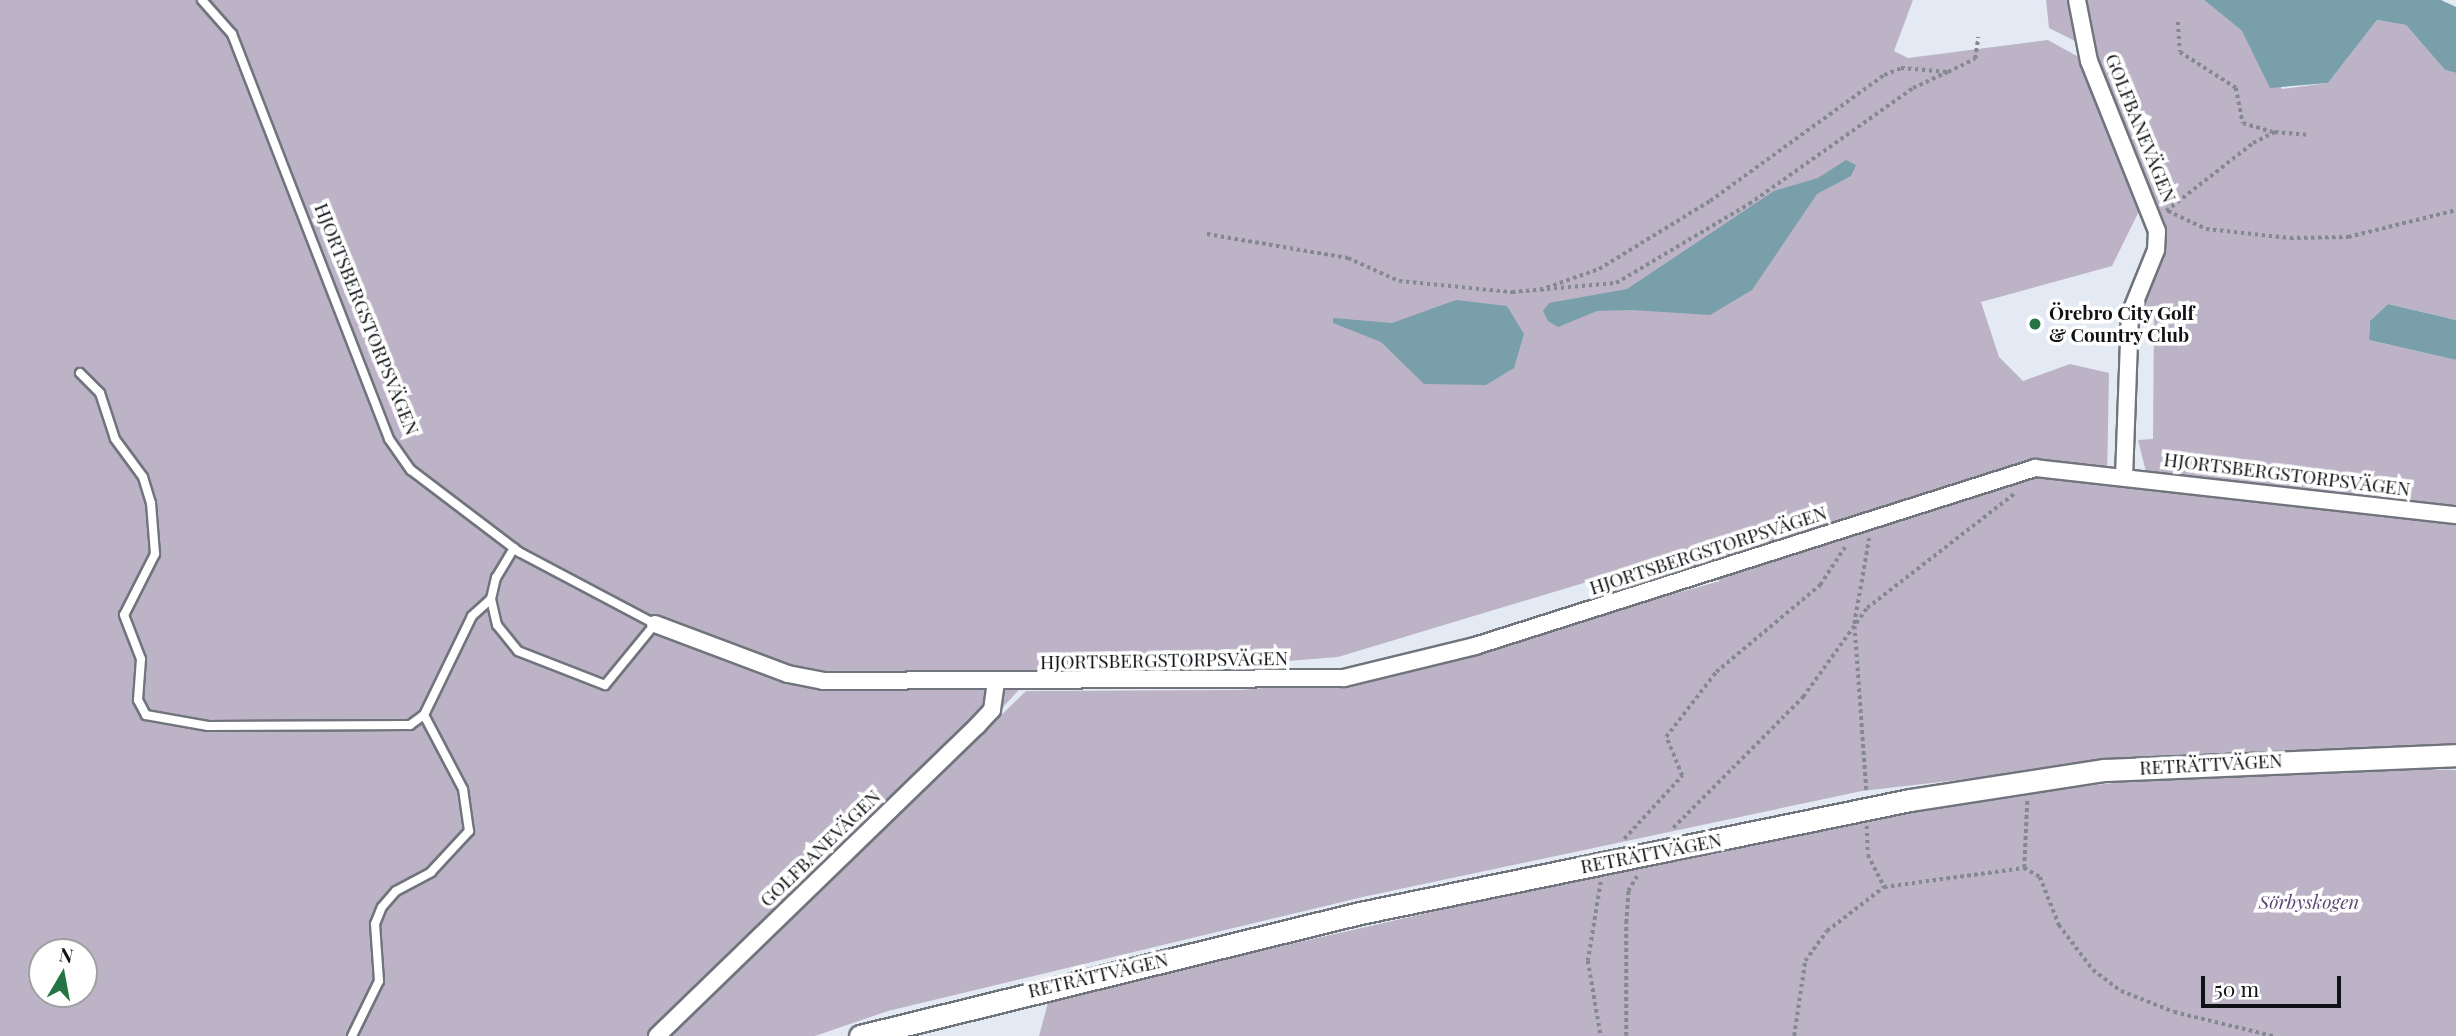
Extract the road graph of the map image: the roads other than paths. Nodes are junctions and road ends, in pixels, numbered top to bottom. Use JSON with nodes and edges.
{"nodes":[{"id":1,"x":202,"y":0,"type":"edge"},
{"id":2,"x":2077,"y":0,"type":"edge"},
{"id":3,"x":80,"y":373,"type":"dead end"},
{"id":4,"x":2124,"y":477,"type":"junction"},
{"id":5,"x":2456,"y":515,"type":"edge"},
{"id":6,"x":514,"y":548,"type":"junction"},
{"id":7,"x":491,"y":599,"type":"junction"},
{"id":8,"x":655,"y":624,"type":"junction"},
{"id":9,"x":996,"y":682,"type":"junction"},
{"id":10,"x":424,"y":715,"type":"junction"},
{"id":11,"x":2456,"y":755,"type":"edge"},
{"id":12,"x":916,"y":1028,"type":"edge"},
{"id":13,"x":352,"y":1036,"type":"edge"},
{"id":14,"x":657,"y":1036,"type":"edge"},
{"id":15,"x":860,"y":1036,"type":"edge"}],
"edges":[{"from":1,"to":6,"type":"lane","name":"HJORTSBERGSTORPSVÄGEN"},
{"from":2,"to":4,"type":"street","name":"GOLFBANEVÄGEN"},
{"from":3,"to":10,"type":"lane"},
{"from":4,"to":5,"type":"street","name":"HJORTSBERGSTORPSVÄGEN"},
{"from":4,"to":9,"type":"street","name":"HJORTSBERGSTORPSVÄGEN"},
{"from":6,"to":7,"type":"lane"},
{"from":6,"to":8,"type":"lane","name":"HJORTSBERGSTORPSVÄGEN"},
{"from":7,"to":8,"type":"lane"},
{"from":7,"to":10,"type":"lane"},
{"from":8,"to":9,"type":"street","name":"HJORTSBERGSTORPSVÄGEN"},
{"from":9,"to":14,"type":"street","name":"GOLFBANEVÄGEN"},
{"from":10,"to":13,"type":"lane"},
{"from":11,"to":12,"type":"street","name":"RETRÄTTVÄGEN"},
{"from":12,"to":15,"type":"street","name":"RETRÄTTVÄGEN"}]}
